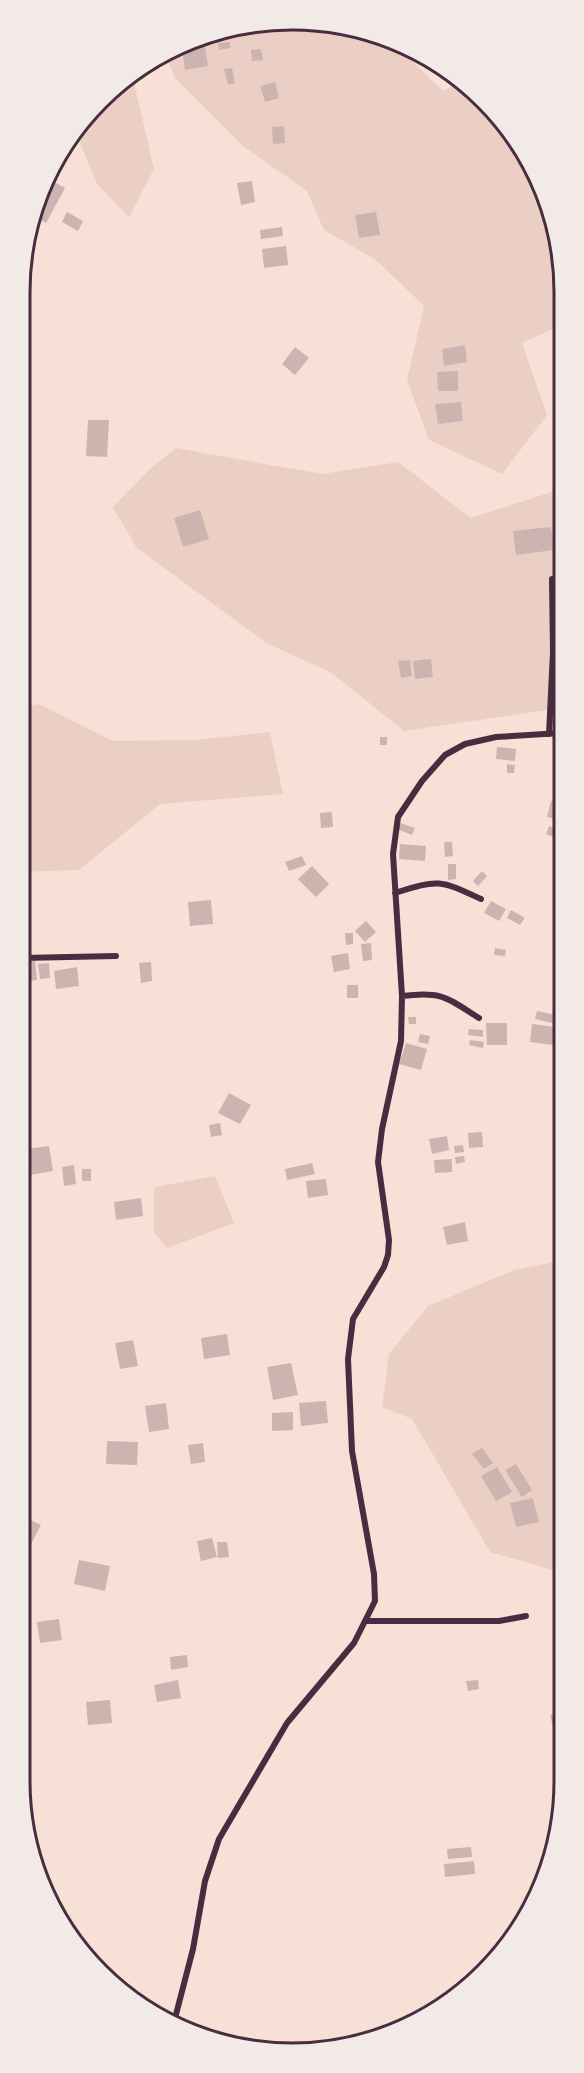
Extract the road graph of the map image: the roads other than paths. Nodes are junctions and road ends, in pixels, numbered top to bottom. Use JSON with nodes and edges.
{"nodes":[{"id":1,"x":552,"y":579,"type":"dead end"},
{"id":2,"x":549,"y":734,"type":"junction"},
{"id":3,"x":554,"y":734,"type":"edge"},
{"id":4,"x":395,"y":893,"type":"junction"},
{"id":5,"x":481,"y":899,"type":"dead end"},
{"id":6,"x":116,"y":956,"type":"dead end"},
{"id":7,"x":30,"y":958,"type":"edge"},
{"id":8,"x":402,"y":996,"type":"junction"},
{"id":9,"x":479,"y":1018,"type":"dead end"},
{"id":10,"x":526,"y":1616,"type":"dead end"},
{"id":11,"x":365,"y":1621,"type":"junction"},
{"id":12,"x":176,"y":2016,"type":"edge"}],
"edges":[{"from":1,"to":2,"type":"street"},
{"from":2,"to":3,"type":"street"},
{"from":2,"to":4,"type":"street"},
{"from":4,"to":5,"type":"street"},
{"from":4,"to":8,"type":"street"},
{"from":6,"to":7,"type":"street"},
{"from":8,"to":9,"type":"street"},
{"from":8,"to":11,"type":"street"},
{"from":10,"to":11,"type":"street"},
{"from":11,"to":12,"type":"street"}]}
